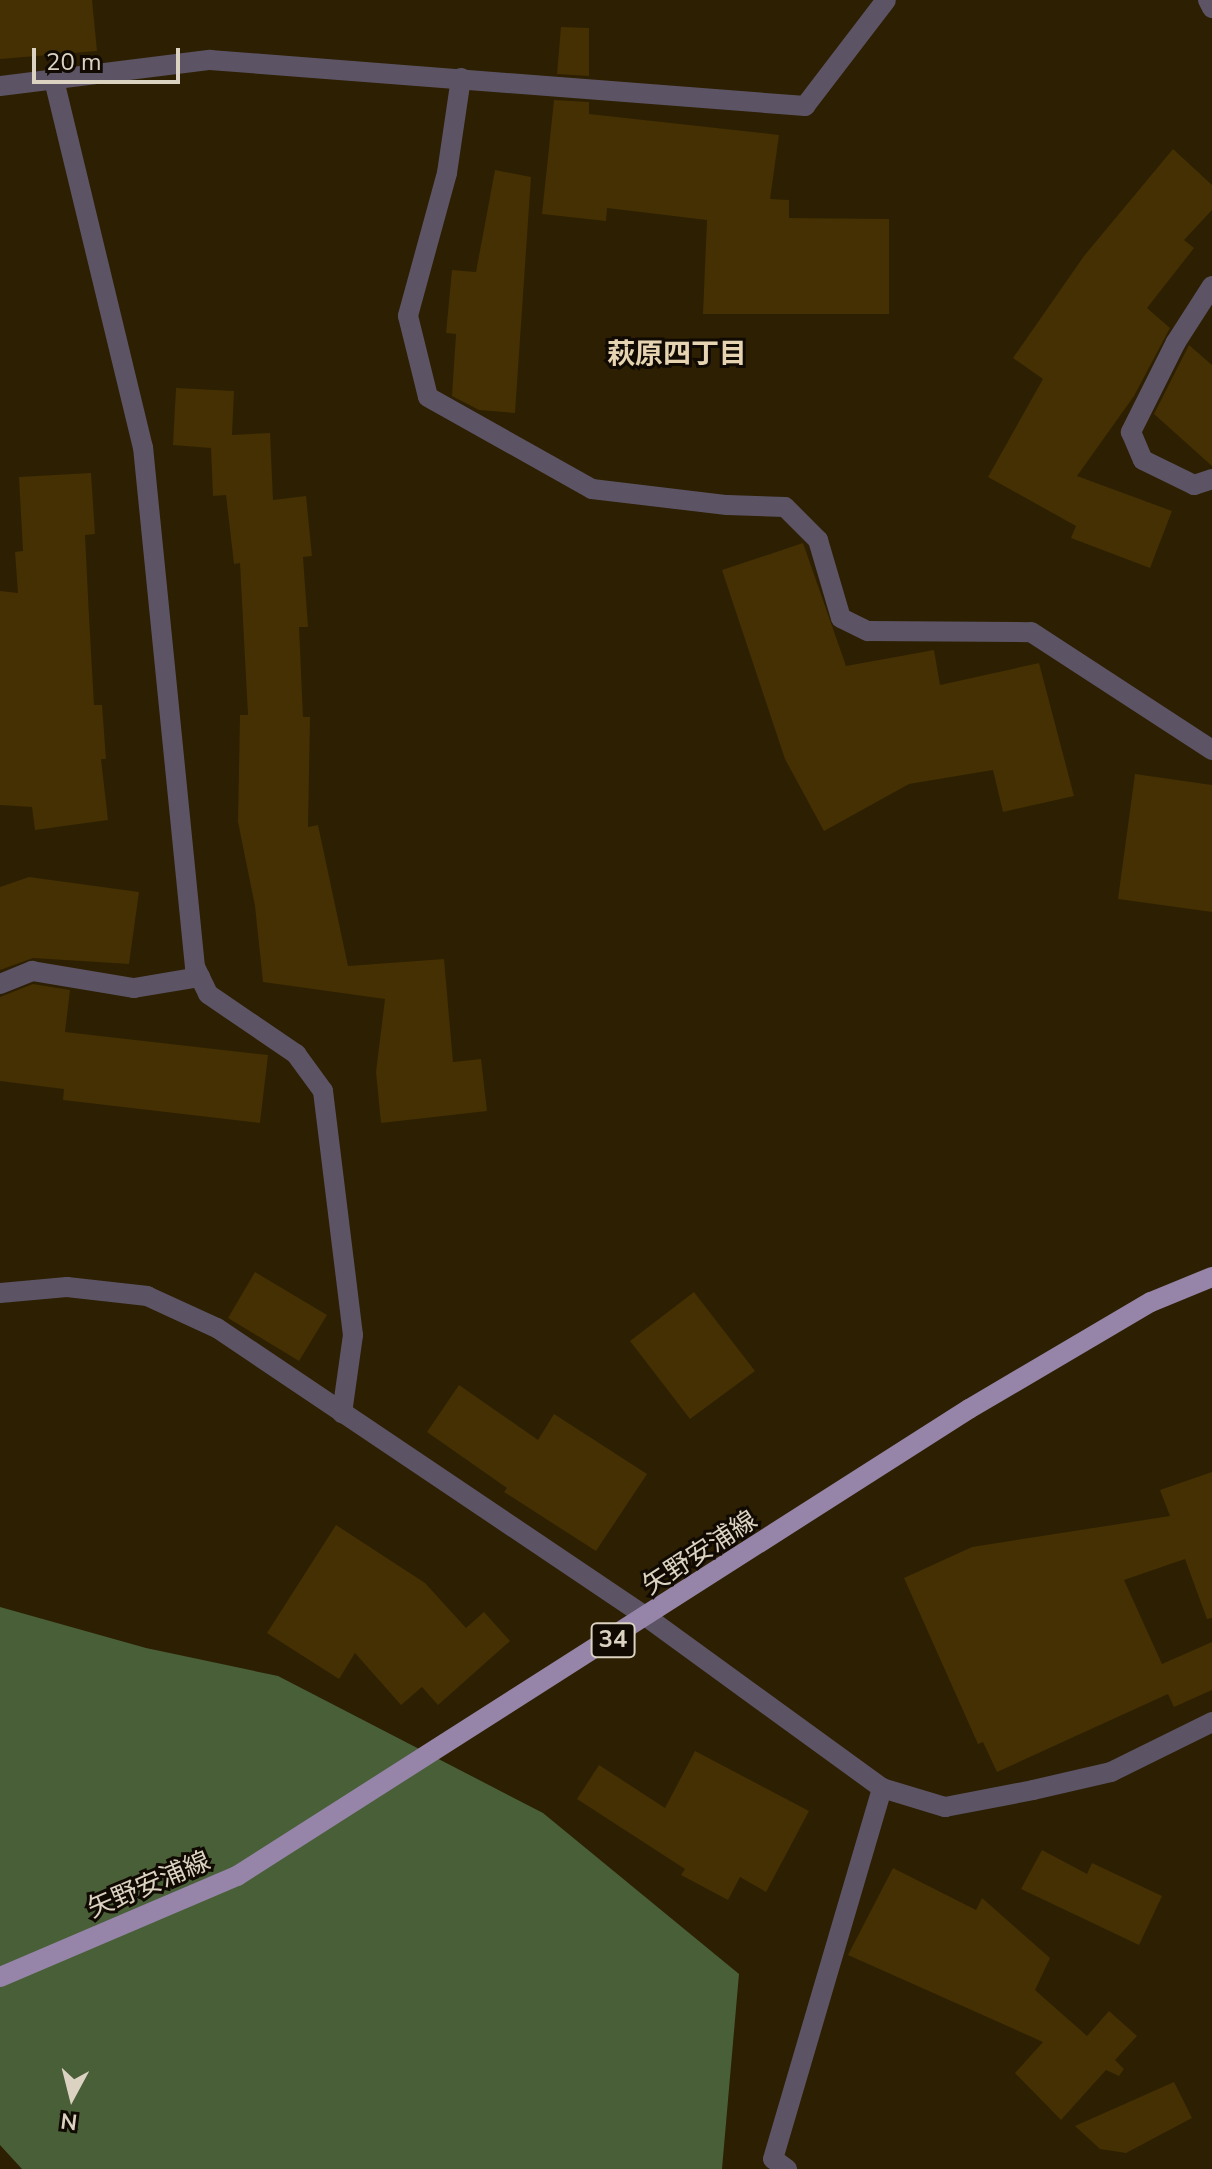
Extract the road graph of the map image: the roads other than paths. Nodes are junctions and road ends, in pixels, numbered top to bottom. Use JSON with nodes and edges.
{"nodes":[{"id":1,"x":886,"y":0,"type":"edge"},
{"id":2,"x":1208,"y":0,"type":"edge"},
{"id":3,"x":1212,"y":8,"type":"edge"},
{"id":4,"x":461,"y":78,"type":"junction"},
{"id":5,"x":54,"y":80,"type":"junction"},
{"id":6,"x":0,"y":86,"type":"edge"},
{"id":7,"x":1212,"y":286,"type":"edge"},
{"id":8,"x":1212,"y":479,"type":"edge"},
{"id":9,"x":1212,"y":750,"type":"edge"},
{"id":10,"x":200,"y":977,"type":"junction"},
{"id":11,"x":0,"y":984,"type":"edge"},
{"id":12,"x":1212,"y":1277,"type":"edge"},
{"id":13,"x":0,"y":1293,"type":"edge"},
{"id":14,"x":342,"y":1413,"type":"junction"},
{"id":15,"x":648,"y":1618,"type":"junction"},
{"id":16,"x":1212,"y":1722,"type":"edge"},
{"id":17,"x":882,"y":1788,"type":"junction"},
{"id":18,"x":0,"y":1977,"type":"edge"},
{"id":19,"x":787,"y":2169,"type":"edge"}],
"edges":[{"from":1,"to":4,"type":"street"},
{"from":2,"to":3,"type":"street"},
{"from":4,"to":5,"type":"street"},
{"from":4,"to":9,"type":"street"},
{"from":5,"to":6,"type":"street"},
{"from":5,"to":10,"type":"street"},
{"from":7,"to":8,"type":"street"},
{"from":10,"to":11,"type":"street"},
{"from":10,"to":14,"type":"street"},
{"from":12,"to":15,"type":"main road","name":"矢野安浦線","number":"34"},
{"from":13,"to":14,"type":"street"},
{"from":14,"to":15,"type":"street"},
{"from":15,"to":17,"type":"street"},
{"from":15,"to":18,"type":"main road","name":"矢野安浦線","number":"34"},
{"from":16,"to":17,"type":"street"},
{"from":17,"to":19,"type":"street"}]}
